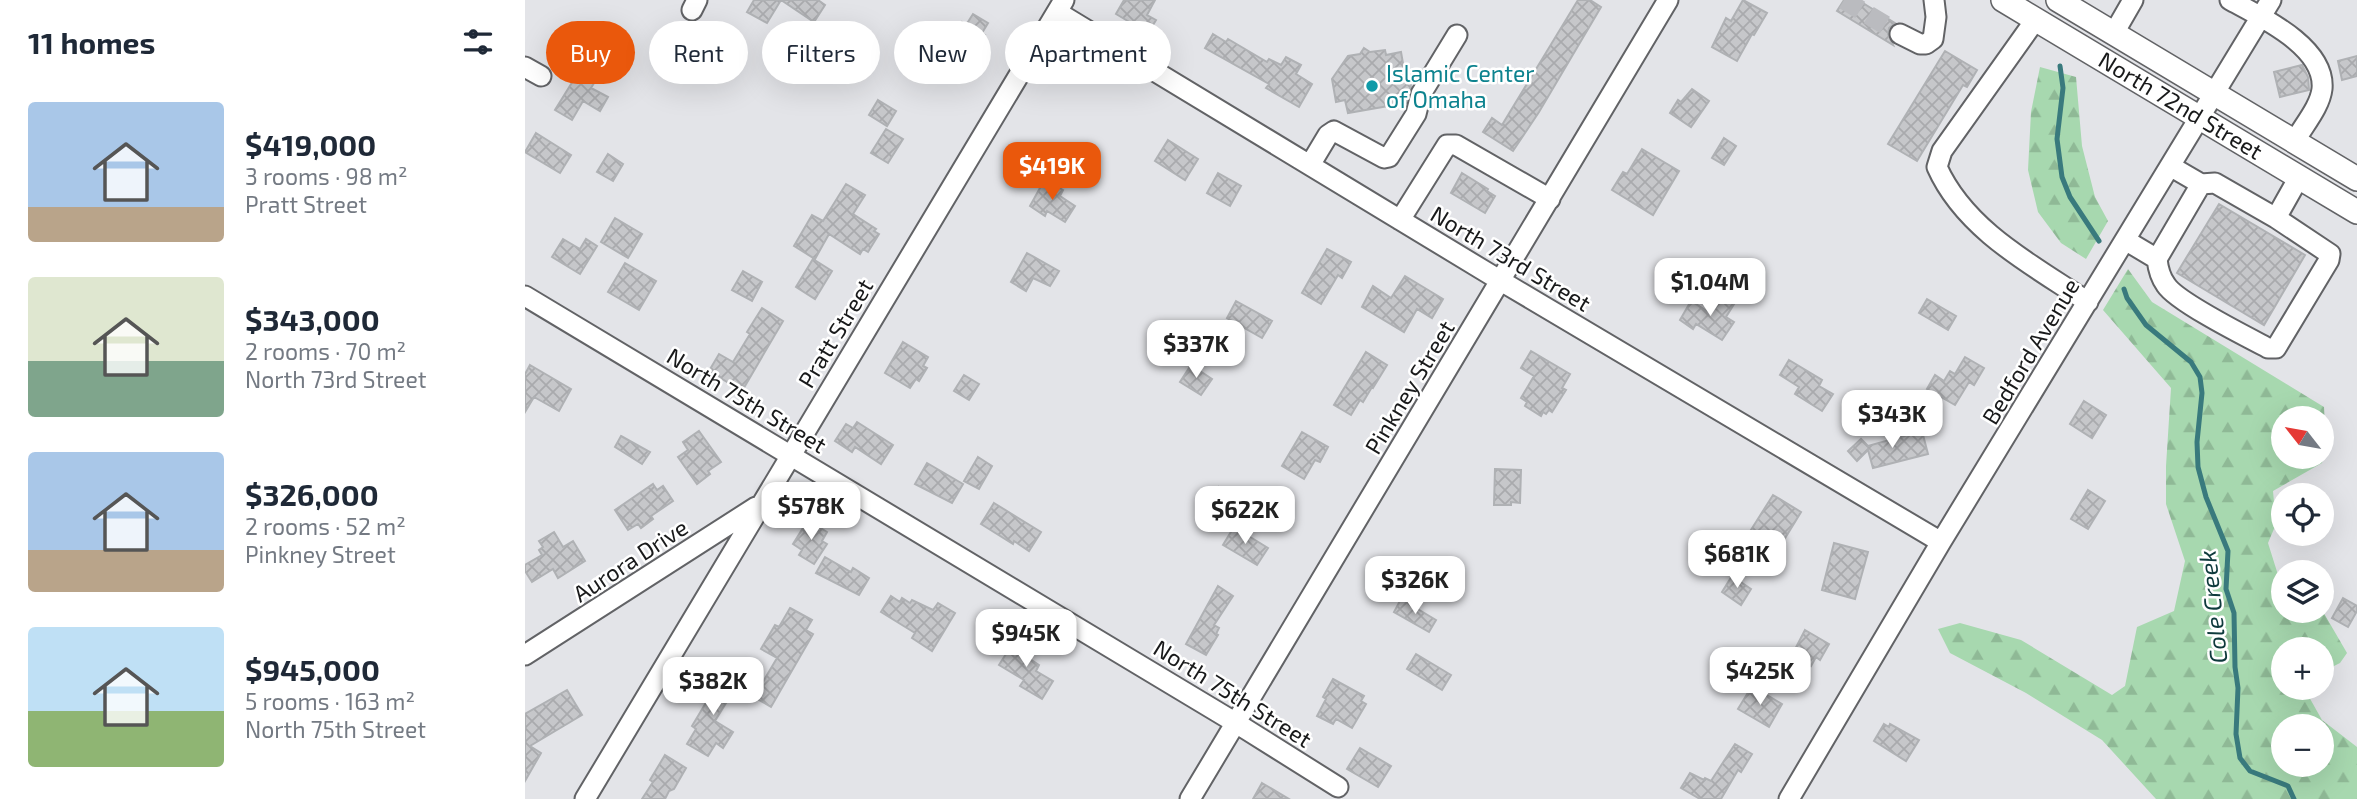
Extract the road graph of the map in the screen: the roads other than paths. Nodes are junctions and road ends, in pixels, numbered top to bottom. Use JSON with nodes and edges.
{"nodes":[{"id":1,"x":1668,"y":0,"type":"edge"},
{"id":2,"x":1934,"y":0,"type":"edge"},
{"id":3,"x":2003,"y":0,"type":"edge"},
{"id":4,"x":2058,"y":0,"type":"edge"},
{"id":5,"x":2133,"y":0,"type":"edge"},
{"id":6,"x":2230,"y":0,"type":"edge"},
{"id":7,"x":2271,"y":0,"type":"edge"},
{"id":8,"x":1060,"y":6,"type":"edge"},
{"id":9,"x":2260,"y":17,"type":"junction"},
{"id":10,"x":2036,"y":19,"type":"junction"},
{"id":11,"x":2114,"y":33,"type":"junction"},
{"id":12,"x":1900,"y":34,"type":"tunnel mouth"},
{"id":13,"x":1457,"y":35,"type":"dead end"},
{"id":14,"x":2214,"y":94,"type":"junction"},
{"id":15,"x":2200,"y":116,"type":"junction"},
{"id":16,"x":2295,"y":141,"type":"junction"},
{"id":17,"x":1310,"y":165,"type":"junction"},
{"id":18,"x":2170,"y":166,"type":"junction"},
{"id":19,"x":2299,"y":177,"type":"junction"},
{"id":20,"x":2357,"y":178,"type":"edge"},
{"id":21,"x":2201,"y":184,"type":"junction"},
{"id":22,"x":1549,"y":199,"type":"junction"},
{"id":23,"x":2357,"y":212,"type":"edge"},
{"id":24,"x":2276,"y":218,"type":"junction"},
{"id":25,"x":1400,"y":220,"type":"junction"},
{"id":26,"x":2125,"y":240,"type":"junction"},
{"id":27,"x":2157,"y":259,"type":"junction"},
{"id":28,"x":1501,"y":281,"type":"junction"},
{"id":29,"x":525,"y":296,"type":"edge"},
{"id":30,"x":2088,"y":302,"type":"junction"},
{"id":31,"x":790,"y":455,"type":"junction"},
{"id":32,"x":760,"y":505,"type":"junction"},
{"id":33,"x":1941,"y":542,"type":"junction"},
{"id":34,"x":525,"y":655,"type":"edge"},
{"id":35,"x":1236,"y":723,"type":"junction"},
{"id":36,"x":1338,"y":787,"type":"dead end"},
{"id":37,"x":585,"y":799,"type":"edge"},
{"id":38,"x":1190,"y":799,"type":"edge"},
{"id":39,"x":1789,"y":799,"type":"edge"}],
"edges":[{"from":1,"to":22,"type":"street","name":"Pinkney Street"},
{"from":2,"to":12,"type":"street"},
{"from":3,"to":10,"type":"main road","name":"North 72nd Street"},
{"from":4,"to":11,"type":"main road","name":"North 72nd Street"},
{"from":5,"to":11,"type":"street"},
{"from":6,"to":9,"type":"street"},
{"from":7,"to":9,"type":"street","name":"Bedford Avenue"},
{"from":8,"to":17,"type":"street","name":"North 73rd Street"},
{"from":8,"to":31,"type":"street","name":"Pratt Street"},
{"from":9,"to":14,"type":"street","name":"Bedford Avenue"},
{"from":9,"to":16,"type":"street"},
{"from":10,"to":15,"type":"main road","name":"North 72nd Street"},
{"from":10,"to":30,"type":"street"},
{"from":11,"to":14,"type":"main road","name":"North 72nd Street"},
{"from":13,"to":17,"type":"street"},
{"from":14,"to":15,"type":"street","name":"Bedford Avenue"},
{"from":14,"to":16,"type":"main road","name":"North 72nd Street"},
{"from":15,"to":18,"type":"street","name":"Bedford Avenue"},
{"from":15,"to":19,"type":"main road","name":"North 72nd Street"},
{"from":16,"to":20,"type":"main road","name":"North 72nd Street"},
{"from":17,"to":25,"type":"street","name":"North 73rd Street"},
{"from":18,"to":21,"type":"street"},
{"from":18,"to":26,"type":"street","name":"Bedford Avenue"},
{"from":19,"to":23,"type":"main road","name":"North 72nd Street"},
{"from":19,"to":24,"type":"street"},
{"from":21,"to":24,"type":"street"},
{"from":21,"to":27,"type":"street"},
{"from":22,"to":25,"type":"street"},
{"from":22,"to":28,"type":"street","name":"Pinkney Street"},
{"from":24,"to":27,"type":"street"},
{"from":25,"to":28,"type":"street","name":"North 73rd Street"},
{"from":26,"to":27,"type":"street"},
{"from":26,"to":30,"type":"street","name":"Bedford Avenue"},
{"from":28,"to":33,"type":"street","name":"North 73rd Street"},
{"from":28,"to":35,"type":"street","name":"Pinkney Street"},
{"from":29,"to":31,"type":"street","name":"North 75th Street"},
{"from":30,"to":33,"type":"street","name":"Bedford Avenue"},
{"from":31,"to":32,"type":"street","name":"Pratt Street"},
{"from":31,"to":35,"type":"street","name":"North 75th Street"},
{"from":32,"to":34,"type":"street","name":"Aurora Drive"},
{"from":32,"to":37,"type":"street","name":"Pratt Street"},
{"from":33,"to":39,"type":"street","name":"Bedford Avenue"},
{"from":35,"to":36,"type":"street","name":"North 75th Street"},
{"from":35,"to":38,"type":"street","name":"Pinkney Street"}]}
